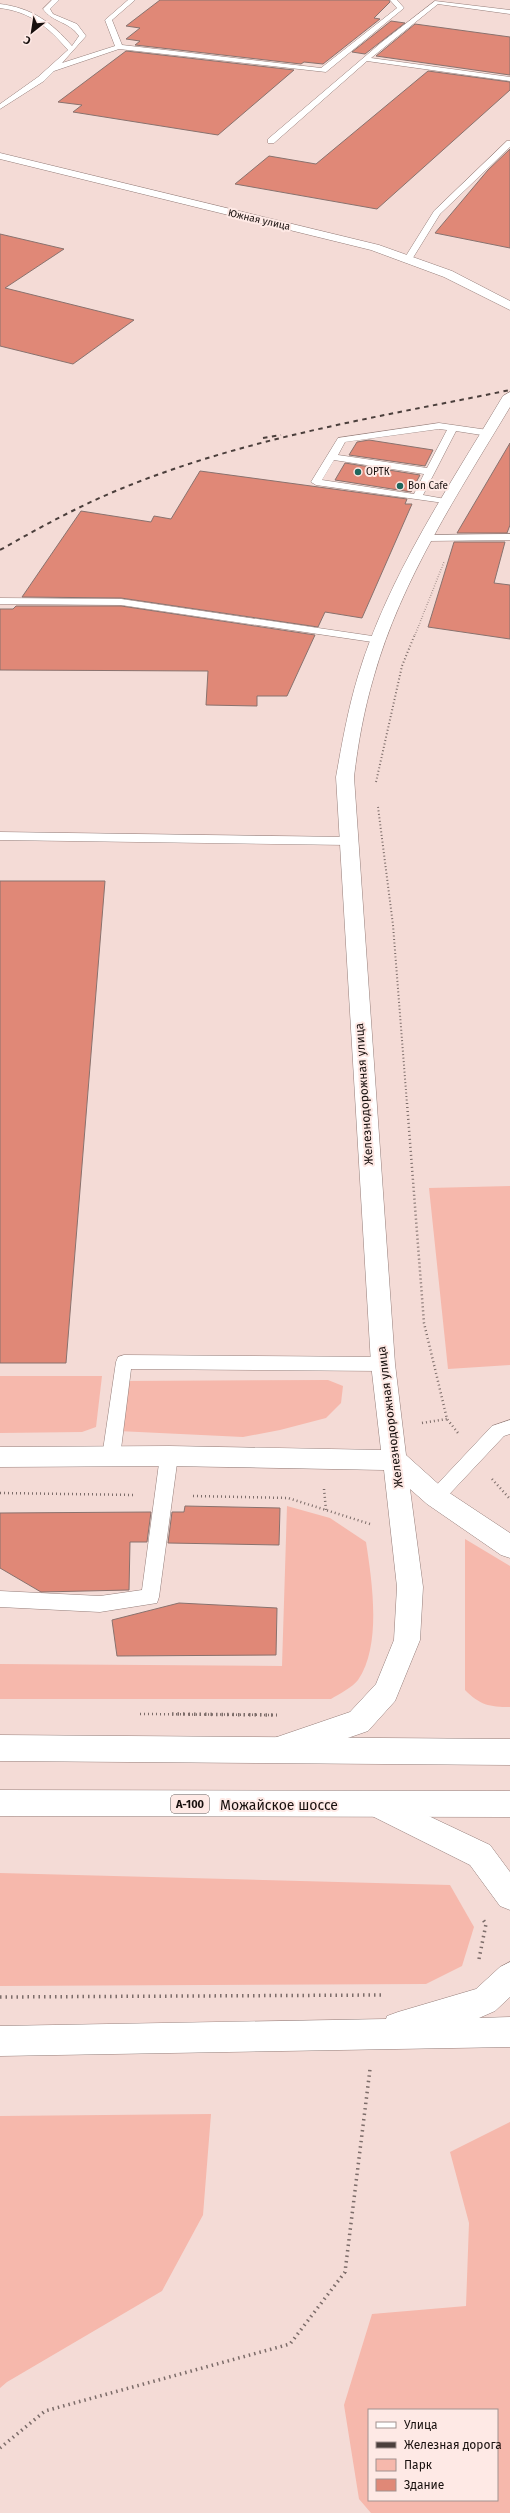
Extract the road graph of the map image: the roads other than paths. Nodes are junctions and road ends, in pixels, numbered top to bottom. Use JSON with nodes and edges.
{"nodes":[{"id":1,"x":56,"y":0,"type":"edge"},
{"id":2,"x":132,"y":0,"type":"edge"},
{"id":3,"x":393,"y":0,"type":"edge"},
{"id":4,"x":460,"y":2,"type":"edge"},
{"id":5,"x":0,"y":6,"type":"edge"},
{"id":6,"x":46,"y":9,"type":"junction"},
{"id":7,"x":26,"y":11,"type":"junction"},
{"id":8,"x":510,"y":12,"type":"edge"},
{"id":9,"x":119,"y":47,"type":"junction"},
{"id":10,"x":72,"y":50,"type":"junction"},
{"id":11,"x":366,"y":59,"type":"junction"},
{"id":12,"x":52,"y":69,"type":"junction"},
{"id":13,"x":510,"y":78,"type":"edge"},
{"id":14,"x":0,"y":107,"type":"edge"},
{"id":15,"x":271,"y":141,"type":"dead end"},
{"id":16,"x":510,"y":143,"type":"edge"},
{"id":17,"x":0,"y":156,"type":"edge"},
{"id":18,"x":408,"y":259,"type":"junction"},
{"id":19,"x":510,"y":306,"type":"edge"},
{"id":20,"x":510,"y":396,"type":"edge"},
{"id":21,"x":453,"y":428,"type":"junction"},
{"id":22,"x":488,"y":433,"type":"junction"},
{"id":23,"x":332,"y":457,"type":"junction"},
{"id":24,"x":430,"y":472,"type":"junction"},
{"id":25,"x":417,"y":497,"type":"junction"},
{"id":26,"x":447,"y":502,"type":"junction"},
{"id":27,"x":427,"y":538,"type":"junction"},
{"id":28,"x":510,"y":538,"type":"edge"},
{"id":29,"x":0,"y":601,"type":"edge"},
{"id":30,"x":379,"y":640,"type":"junction"},
{"id":31,"x":0,"y":836,"type":"edge"},
{"id":32,"x":348,"y":841,"type":"junction"},
{"id":33,"x":382,"y":1364,"type":"junction"},
{"id":34,"x":510,"y":1427,"type":"edge"},
{"id":35,"x":169,"y":1456,"type":"junction"},
{"id":36,"x":0,"y":1457,"type":"edge"},
{"id":37,"x":111,"y":1457,"type":"junction"},
{"id":38,"x":395,"y":1460,"type":"junction"},
{"id":39,"x":436,"y":1497,"type":"junction"},
{"id":40,"x":510,"y":1547,"type":"edge"},
{"id":41,"x":0,"y":1599,"type":"edge"},
{"id":42,"x":0,"y":1748,"type":"edge"},
{"id":43,"x":271,"y":1751,"type":"junction"},
{"id":44,"x":510,"y":1752,"type":"edge"},
{"id":45,"x":0,"y":1803,"type":"edge"},
{"id":46,"x":510,"y":1804,"type":"edge"},
{"id":47,"x":380,"y":1806,"type":"junction"},
{"id":48,"x":510,"y":1896,"type":"edge"},
{"id":49,"x":510,"y":1977,"type":"edge"},
{"id":50,"x":510,"y":2032,"type":"edge"},
{"id":51,"x":374,"y":2035,"type":"junction"},
{"id":52,"x":0,"y":2041,"type":"edge"}],
"edges":[{"from":1,"to":6,"type":"lane"},
{"from":2,"to":9,"type":"lane"},
{"from":3,"to":9,"type":"lane"},
{"from":4,"to":8,"type":"lane"},
{"from":4,"to":11,"type":"lane"},
{"from":5,"to":7,"type":"lane"},
{"from":6,"to":7,"type":"lane"},
{"from":6,"to":10,"type":"lane"},
{"from":7,"to":10,"type":"lane"},
{"from":9,"to":12,"type":"lane"},
{"from":10,"to":12,"type":"lane"},
{"from":11,"to":13,"type":"lane"},
{"from":11,"to":15,"type":"lane"},
{"from":12,"to":14,"type":"lane"},
{"from":16,"to":18,"type":"lane"},
{"from":17,"to":18,"type":"street","name":"Южная улица"},
{"from":18,"to":19,"type":"street","name":"Южная улица"},
{"from":20,"to":22,"type":"street","name":"Железнодорожная улица"},
{"from":21,"to":22,"type":"lane"},
{"from":21,"to":23,"type":"lane"},
{"from":21,"to":24,"type":"lane"},
{"from":22,"to":26,"type":"street","name":"Железнодорожная улица"},
{"from":23,"to":24,"type":"lane"},
{"from":23,"to":25,"type":"lane"},
{"from":24,"to":25,"type":"lane"},
{"from":25,"to":26,"type":"lane"},
{"from":26,"to":27,"type":"street","name":"Железнодорожная улица"},
{"from":27,"to":28,"type":"lane"},
{"from":27,"to":30,"type":"street","name":"Железнодорожная улица"},
{"from":29,"to":30,"type":"lane"},
{"from":30,"to":32,"type":"street","name":"Железнодорожная улица"},
{"from":31,"to":32,"type":"lane"},
{"from":32,"to":33,"type":"street","name":"Железнодорожная улица"},
{"from":33,"to":37,"type":"lane"},
{"from":33,"to":38,"type":"street","name":"Железнодорожная улица"},
{"from":34,"to":39,"type":"lane"},
{"from":35,"to":37,"type":"street"},
{"from":35,"to":38,"type":"street"},
{"from":35,"to":41,"type":"lane"},
{"from":36,"to":37,"type":"street"},
{"from":38,"to":39,"type":"street"},
{"from":38,"to":43,"type":"street","name":"Железнодорожная улица"},
{"from":39,"to":40,"type":"street"},
{"from":42,"to":43,"type":"street"},
{"from":43,"to":44,"type":"street"},
{"from":45,"to":47,"type":"street","name":"Можайское шоссе","number":"А-100"},
{"from":46,"to":47,"type":"street","name":"Можайское шоссе","number":"А-100"},
{"from":47,"to":48,"type":"street"},
{"from":49,"to":51,"type":"street"},
{"from":50,"to":51,"type":"street"},
{"from":51,"to":52,"type":"street"}]}
